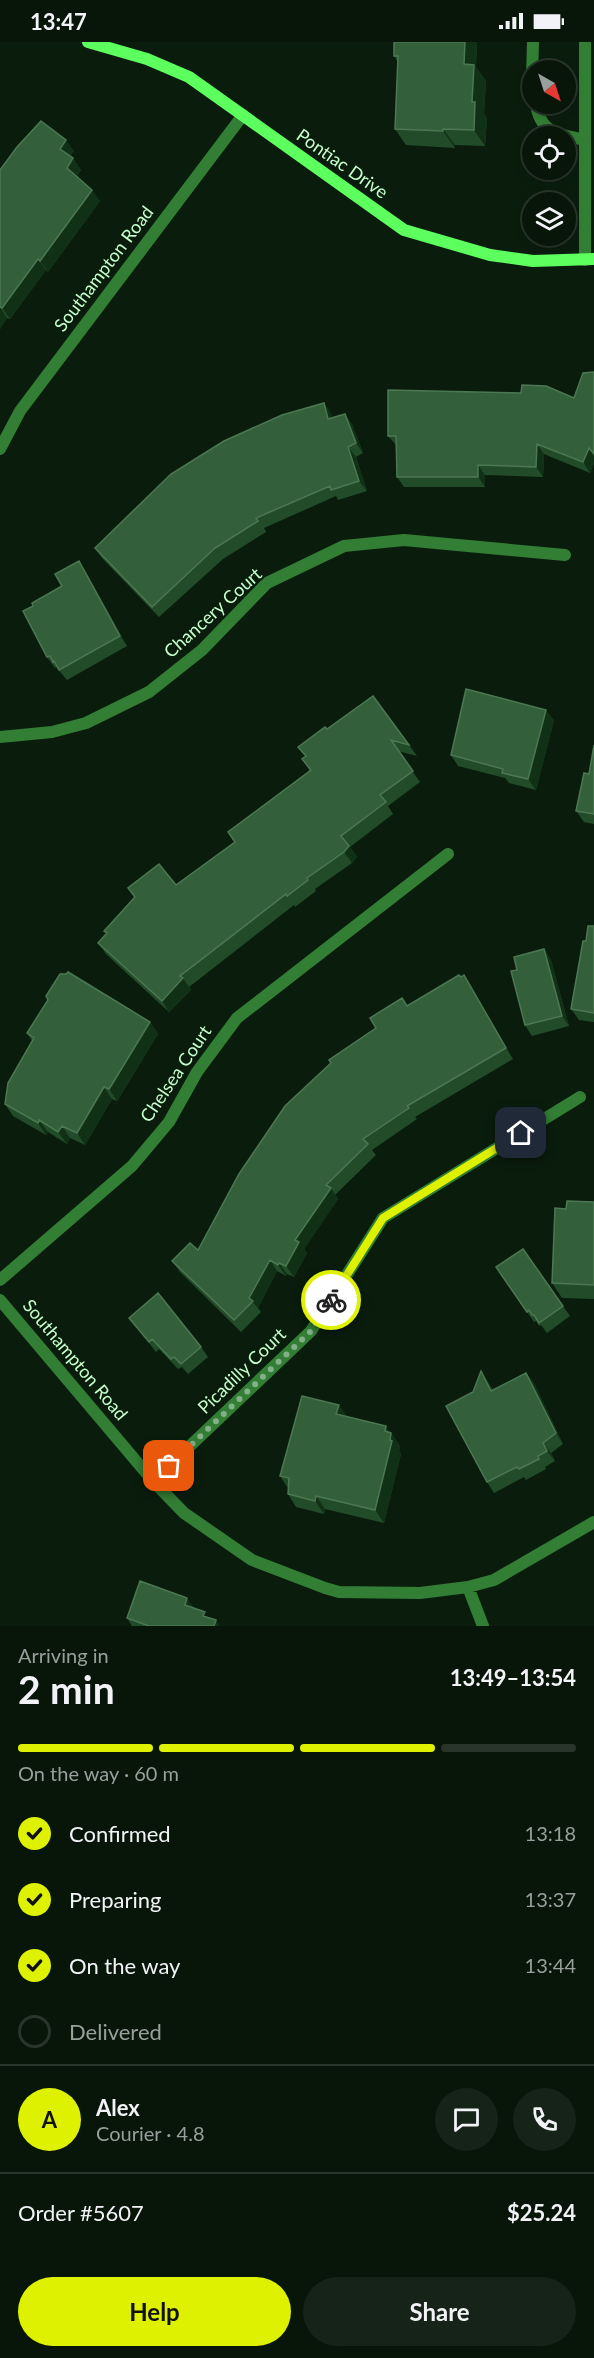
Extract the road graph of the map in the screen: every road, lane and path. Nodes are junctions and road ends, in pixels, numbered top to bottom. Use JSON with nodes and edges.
{"nodes":[{"id":1,"x":88,"y":42,"type":"edge"},
{"id":2,"x":532,"y":42,"type":"edge"},
{"id":3,"x":585,"y":42,"type":"edge"},
{"id":4,"x":532,"y":60,"type":"edge"},
{"id":5,"x":537,"y":114,"type":"edge"},
{"id":6,"x":243,"y":115,"type":"junction"},
{"id":7,"x":585,"y":140,"type":"junction"},
{"id":8,"x":590,"y":260,"type":"edge"},
{"id":9,"x":0,"y":448,"type":"edge"},
{"id":10,"x":565,"y":555,"type":"dead end"},
{"id":11,"x":0,"y":737,"type":"edge"},
{"id":12,"x":448,"y":854,"type":"dead end"},
{"id":13,"x":580,"y":1097,"type":"dead end"},
{"id":14,"x":0,"y":1280,"type":"edge"},
{"id":15,"x":0,"y":1300,"type":"edge"},
{"id":16,"x":153,"y":1481,"type":"junction"},
{"id":17,"x":594,"y":1522,"type":"edge"},
{"id":18,"x":468,"y":1587,"type":"junction"},
{"id":19,"x":483,"y":1626,"type":"edge"}],
"edges":[{"from":1,"to":6,"type":"main road","name":"Pontiac Drive"},
{"from":2,"to":4,"type":"street"},
{"from":3,"to":7,"type":"street"},
{"from":5,"to":7,"type":"street"},
{"from":6,"to":8,"type":"main road","name":"Pontiac Drive"},
{"from":6,"to":9,"type":"street","name":"Southampton Road"},
{"from":7,"to":8,"type":"street"},
{"from":10,"to":11,"type":"street","name":"Chancery Court"},
{"from":12,"to":14,"type":"street","name":"Chelsea Court"},
{"from":13,"to":16,"type":"street","name":"Picadilly Court"},
{"from":15,"to":16,"type":"street","name":"Southampton Road"},
{"from":16,"to":18,"type":"street","name":"Southampton Road"},
{"from":17,"to":18,"type":"street","name":"Southampton Road"},
{"from":18,"to":19,"type":"street"}]}
